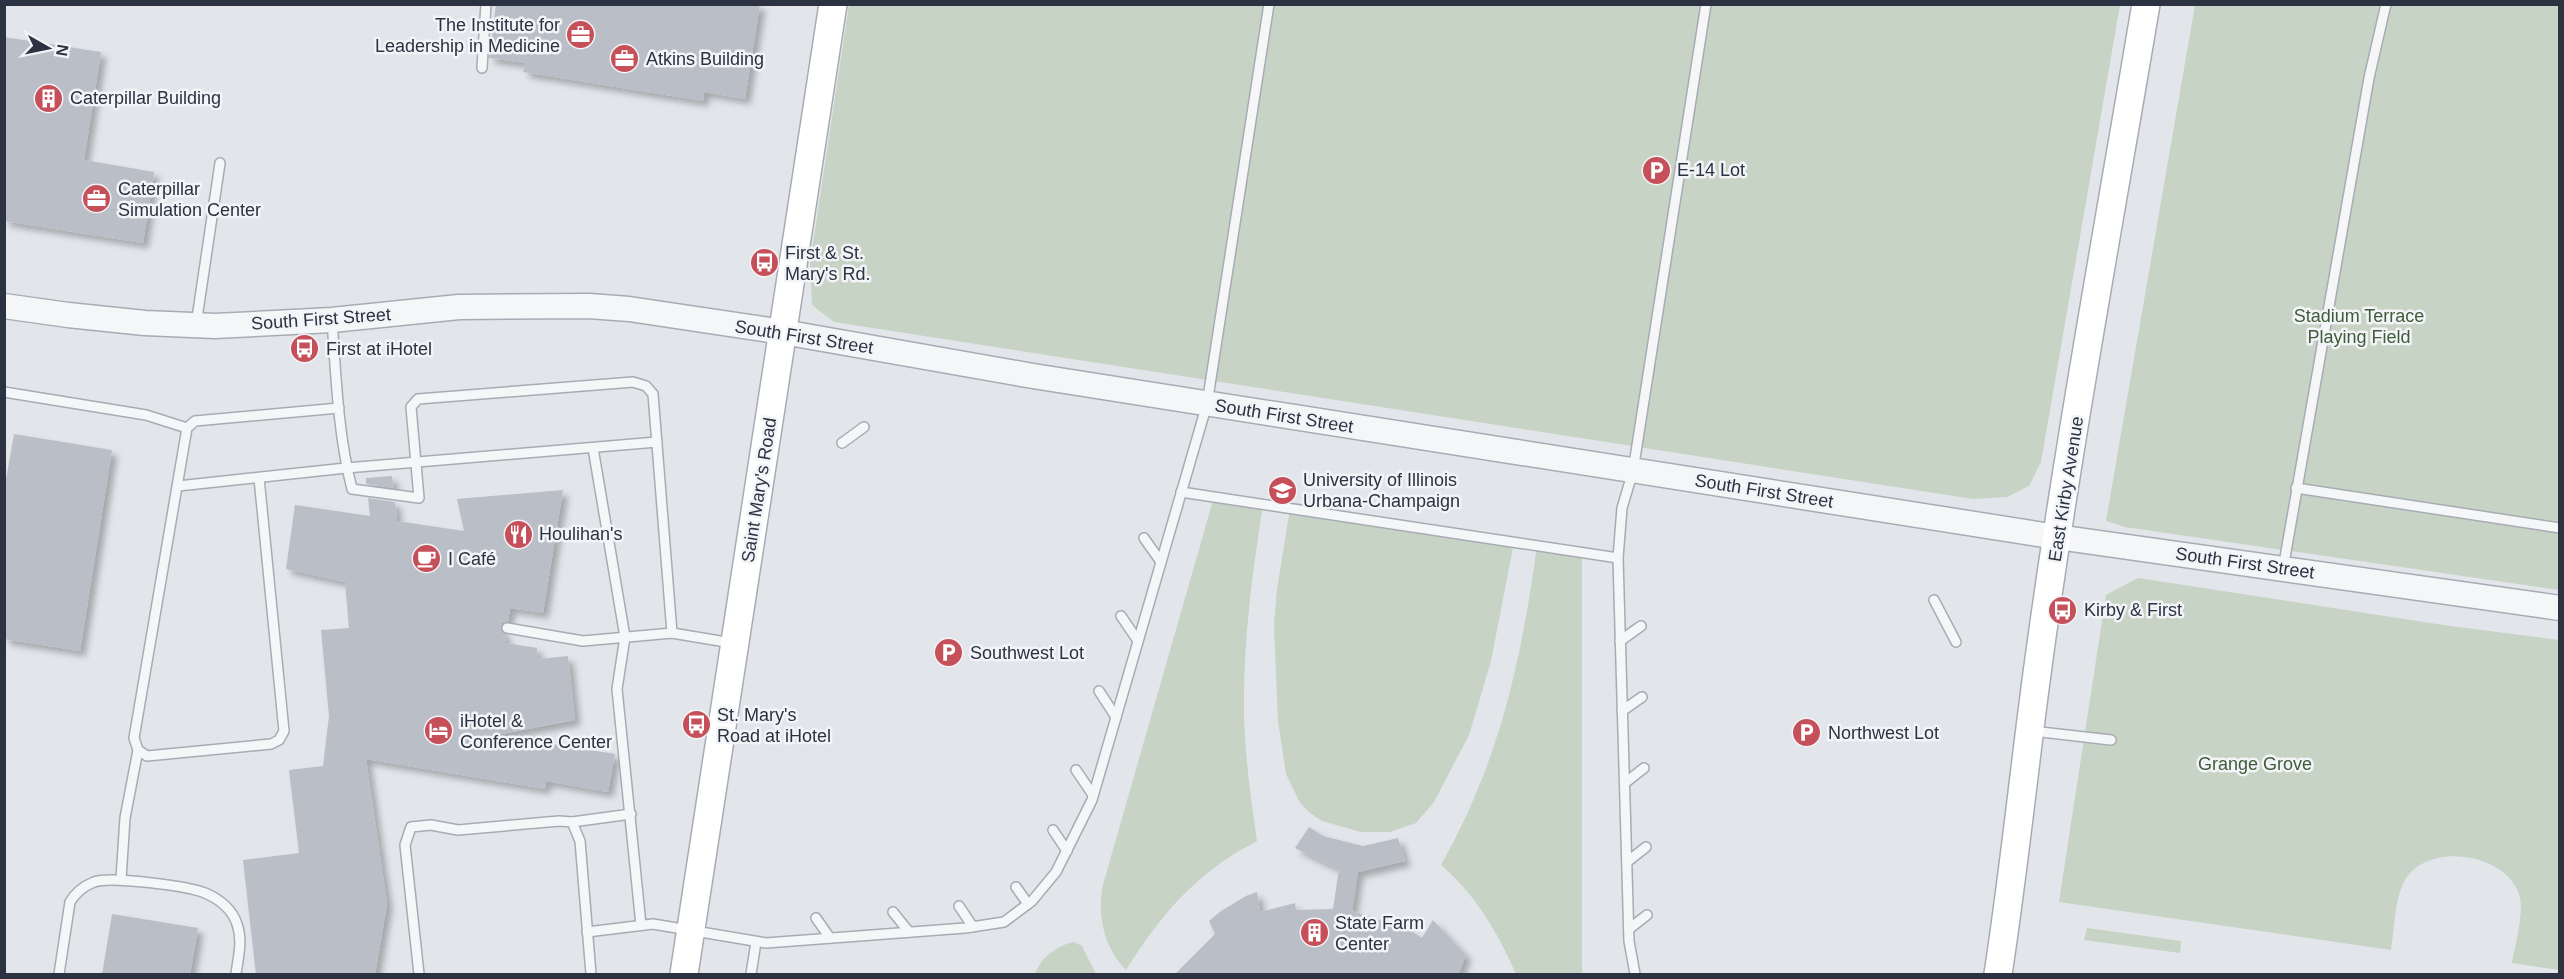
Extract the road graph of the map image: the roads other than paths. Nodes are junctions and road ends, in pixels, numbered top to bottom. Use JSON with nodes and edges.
{"nodes":[{"id":1,"x":486,"y":4,"type":"edge"},
{"id":2,"x":832,"y":4,"type":"edge"},
{"id":3,"x":1269,"y":4,"type":"edge"},
{"id":4,"x":1706,"y":4,"type":"edge"},
{"id":5,"x":2146,"y":4,"type":"edge"},
{"id":6,"x":2386,"y":4,"type":"edge"},
{"id":7,"x":482,"y":68,"type":"dead end"},
{"id":8,"x":220,"y":163,"type":"dead end"},
{"id":9,"x":4,"y":306,"type":"edge"},
{"id":10,"x":332,"y":320,"type":"junction"},
{"id":11,"x":196,"y":325,"type":"junction"},
{"id":12,"x":783,"y":332,"type":"junction"},
{"id":13,"x":4,"y":392,"type":"edge"},
{"id":14,"x":1207,"y":404,"type":"junction"},
{"id":15,"x":339,"y":408,"type":"junction"},
{"id":16,"x":864,"y":427,"type":"dead end"},
{"id":17,"x":187,"y":428,"type":"junction"},
{"id":18,"x":657,"y":442,"type":"junction"},
{"id":19,"x":842,"y":443,"type":"dead end"},
{"id":20,"x":592,"y":448,"type":"junction"},
{"id":21,"x":416,"y":464,"type":"junction"},
{"id":22,"x":346,"y":468,"type":"junction"},
{"id":23,"x":1633,"y":471,"type":"junction"},
{"id":24,"x":259,"y":478,"type":"junction"},
{"id":25,"x":178,"y":486,"type":"junction"},
{"id":26,"x":2296,"y":488,"type":"junction"},
{"id":27,"x":1181,"y":492,"type":"junction"},
{"id":28,"x":2559,"y":528,"type":"edge"},
{"id":29,"x":2057,"y":537,"type":"junction"},
{"id":30,"x":1144,"y":538,"type":"dead end"},
{"id":31,"x":1618,"y":558,"type":"junction"},
{"id":32,"x":1161,"y":562,"type":"junction"},
{"id":33,"x":2283,"y":568,"type":"junction"},
{"id":34,"x":1934,"y":600,"type":"dead end"},
{"id":35,"x":2559,"y":608,"type":"edge"},
{"id":36,"x":1121,"y":616,"type":"dead end"},
{"id":37,"x":1641,"y":626,"type":"dead end"},
{"id":38,"x":507,"y":628,"type":"dead end"},
{"id":39,"x":672,"y":633,"type":"junction"},
{"id":40,"x":625,"y":637,"type":"junction"},
{"id":41,"x":1138,"y":641,"type":"junction"},
{"id":42,"x":1620,"y":641,"type":"junction"},
{"id":43,"x":1956,"y":642,"type":"dead end"},
{"id":44,"x":735,"y":643,"type":"junction"},
{"id":45,"x":1099,"y":691,"type":"dead end"},
{"id":46,"x":1642,"y":697,"type":"dead end"},
{"id":47,"x":1622,"y":711,"type":"junction"},
{"id":48,"x":1116,"y":717,"type":"junction"},
{"id":49,"x":2030,"y":730,"type":"junction"},
{"id":50,"x":2110,"y":740,"type":"dead end"},
{"id":51,"x":138,"y":750,"type":"junction"},
{"id":52,"x":1644,"y":768,"type":"dead end"},
{"id":53,"x":1076,"y":770,"type":"dead end"},
{"id":54,"x":1625,"y":783,"type":"junction"},
{"id":55,"x":1093,"y":795,"type":"junction"},
{"id":56,"x":631,"y":814,"type":"junction"},
{"id":57,"x":572,"y":822,"type":"junction"},
{"id":58,"x":1053,"y":830,"type":"dead end"},
{"id":59,"x":1646,"y":847,"type":"dead end"},
{"id":60,"x":1067,"y":851,"type":"junction"},
{"id":61,"x":1627,"y":862,"type":"junction"},
{"id":62,"x":120,"y":879,"type":"junction"},
{"id":63,"x":1016,"y":887,"type":"dead end"},
{"id":64,"x":1028,"y":904,"type":"junction"},
{"id":65,"x":959,"y":906,"type":"dead end"},
{"id":66,"x":893,"y":912,"type":"dead end"},
{"id":67,"x":1647,"y":915,"type":"dead end"},
{"id":68,"x":816,"y":918,"type":"dead end"},
{"id":69,"x":641,"y":925,"type":"junction"},
{"id":70,"x":973,"y":927,"type":"junction"},
{"id":71,"x":1629,"y":929,"type":"junction"},
{"id":72,"x":691,"y":930,"type":"junction"},
{"id":73,"x":587,"y":932,"type":"junction"},
{"id":74,"x":909,"y":932,"type":"junction"},
{"id":75,"x":830,"y":938,"type":"junction"},
{"id":76,"x":756,"y":942,"type":"junction"},
{"id":77,"x":59,"y":975,"type":"edge"},
{"id":78,"x":236,"y":975,"type":"edge"},
{"id":79,"x":419,"y":975,"type":"edge"},
{"id":80,"x":591,"y":975,"type":"edge"},
{"id":81,"x":684,"y":975,"type":"edge"},
{"id":82,"x":751,"y":975,"type":"edge"},
{"id":83,"x":1635,"y":975,"type":"edge"},
{"id":84,"x":1998,"y":975,"type":"edge"}],
"edges":[{"from":1,"to":7,"type":"lane"},
{"from":2,"to":12,"type":"main road","name":"Saint Mary's Road"},
{"from":3,"to":14,"type":"lane"},
{"from":4,"to":23,"type":"lane"},
{"from":5,"to":29,"type":"main road","name":"East Kirby Avenue"},
{"from":6,"to":26,"type":"lane"},
{"from":8,"to":11,"type":"lane"},
{"from":9,"to":11,"type":"street","name":"South First Street"},
{"from":10,"to":11,"type":"street","name":"South First Street"},
{"from":10,"to":12,"type":"street","name":"South First Street"},
{"from":10,"to":15,"type":"lane"},
{"from":12,"to":14,"type":"street","name":"South First Street"},
{"from":12,"to":44,"type":"main road","name":"Saint Mary's Road"},
{"from":13,"to":17,"type":"lane"},
{"from":14,"to":23,"type":"street","name":"South First Street"},
{"from":14,"to":27,"type":"lane"},
{"from":15,"to":17,"type":"lane"},
{"from":15,"to":22,"type":"lane"},
{"from":16,"to":19,"type":"lane"},
{"from":17,"to":25,"type":"lane"},
{"from":18,"to":20,"type":"lane"},
{"from":18,"to":21,"type":"lane"},
{"from":18,"to":39,"type":"lane"},
{"from":20,"to":21,"type":"lane"},
{"from":20,"to":40,"type":"lane"},
{"from":21,"to":22,"type":"lane"},
{"from":21,"to":22,"type":"lane"},
{"from":22,"to":24,"type":"lane"},
{"from":23,"to":29,"type":"street","name":"South First Street"},
{"from":23,"to":31,"type":"lane"},
{"from":24,"to":25,"type":"lane"},
{"from":24,"to":51,"type":"lane"},
{"from":25,"to":51,"type":"lane"},
{"from":26,"to":28,"type":"lane"},
{"from":26,"to":33,"type":"lane"},
{"from":27,"to":31,"type":"lane"},
{"from":27,"to":32,"type":"lane"},
{"from":29,"to":33,"type":"street","name":"South First Street"},
{"from":29,"to":49,"type":"main road","name":"East Kirby Avenue"},
{"from":30,"to":32,"type":"lane"},
{"from":31,"to":42,"type":"lane"},
{"from":32,"to":41,"type":"lane"},
{"from":33,"to":35,"type":"street","name":"South First Street"},
{"from":34,"to":43,"type":"lane"},
{"from":36,"to":41,"type":"lane"},
{"from":37,"to":42,"type":"lane"},
{"from":38,"to":40,"type":"lane"},
{"from":39,"to":40,"type":"lane"},
{"from":39,"to":44,"type":"lane"},
{"from":40,"to":56,"type":"lane"},
{"from":41,"to":48,"type":"lane"},
{"from":42,"to":47,"type":"lane"},
{"from":44,"to":72,"type":"main road","name":"Saint Mary's Road"},
{"from":45,"to":48,"type":"lane"},
{"from":46,"to":47,"type":"lane"},
{"from":47,"to":54,"type":"lane"},
{"from":48,"to":55,"type":"lane"},
{"from":49,"to":50,"type":"lane"},
{"from":49,"to":84,"type":"main road","name":"East Kirby Avenue"},
{"from":51,"to":62,"type":"lane"},
{"from":52,"to":54,"type":"lane"},
{"from":53,"to":55,"type":"lane"},
{"from":54,"to":61,"type":"lane"},
{"from":55,"to":60,"type":"lane"},
{"from":56,"to":57,"type":"lane"},
{"from":56,"to":69,"type":"lane"},
{"from":57,"to":73,"type":"lane"},
{"from":57,"to":79,"type":"lane"},
{"from":58,"to":60,"type":"lane"},
{"from":59,"to":61,"type":"lane"},
{"from":60,"to":64,"type":"lane"},
{"from":61,"to":71,"type":"lane"},
{"from":62,"to":77,"type":"lane"},
{"from":62,"to":78,"type":"lane"},
{"from":63,"to":64,"type":"lane"},
{"from":64,"to":70,"type":"lane"},
{"from":65,"to":70,"type":"lane"},
{"from":66,"to":74,"type":"lane"},
{"from":67,"to":71,"type":"lane"},
{"from":68,"to":75,"type":"lane"},
{"from":69,"to":72,"type":"lane"},
{"from":69,"to":73,"type":"lane"},
{"from":70,"to":74,"type":"lane"},
{"from":71,"to":83,"type":"lane"},
{"from":72,"to":76,"type":"lane"},
{"from":72,"to":81,"type":"main road","name":"Saint Mary's Road"},
{"from":73,"to":80,"type":"lane"},
{"from":74,"to":75,"type":"lane"},
{"from":75,"to":76,"type":"lane"},
{"from":76,"to":82,"type":"lane"}]}
